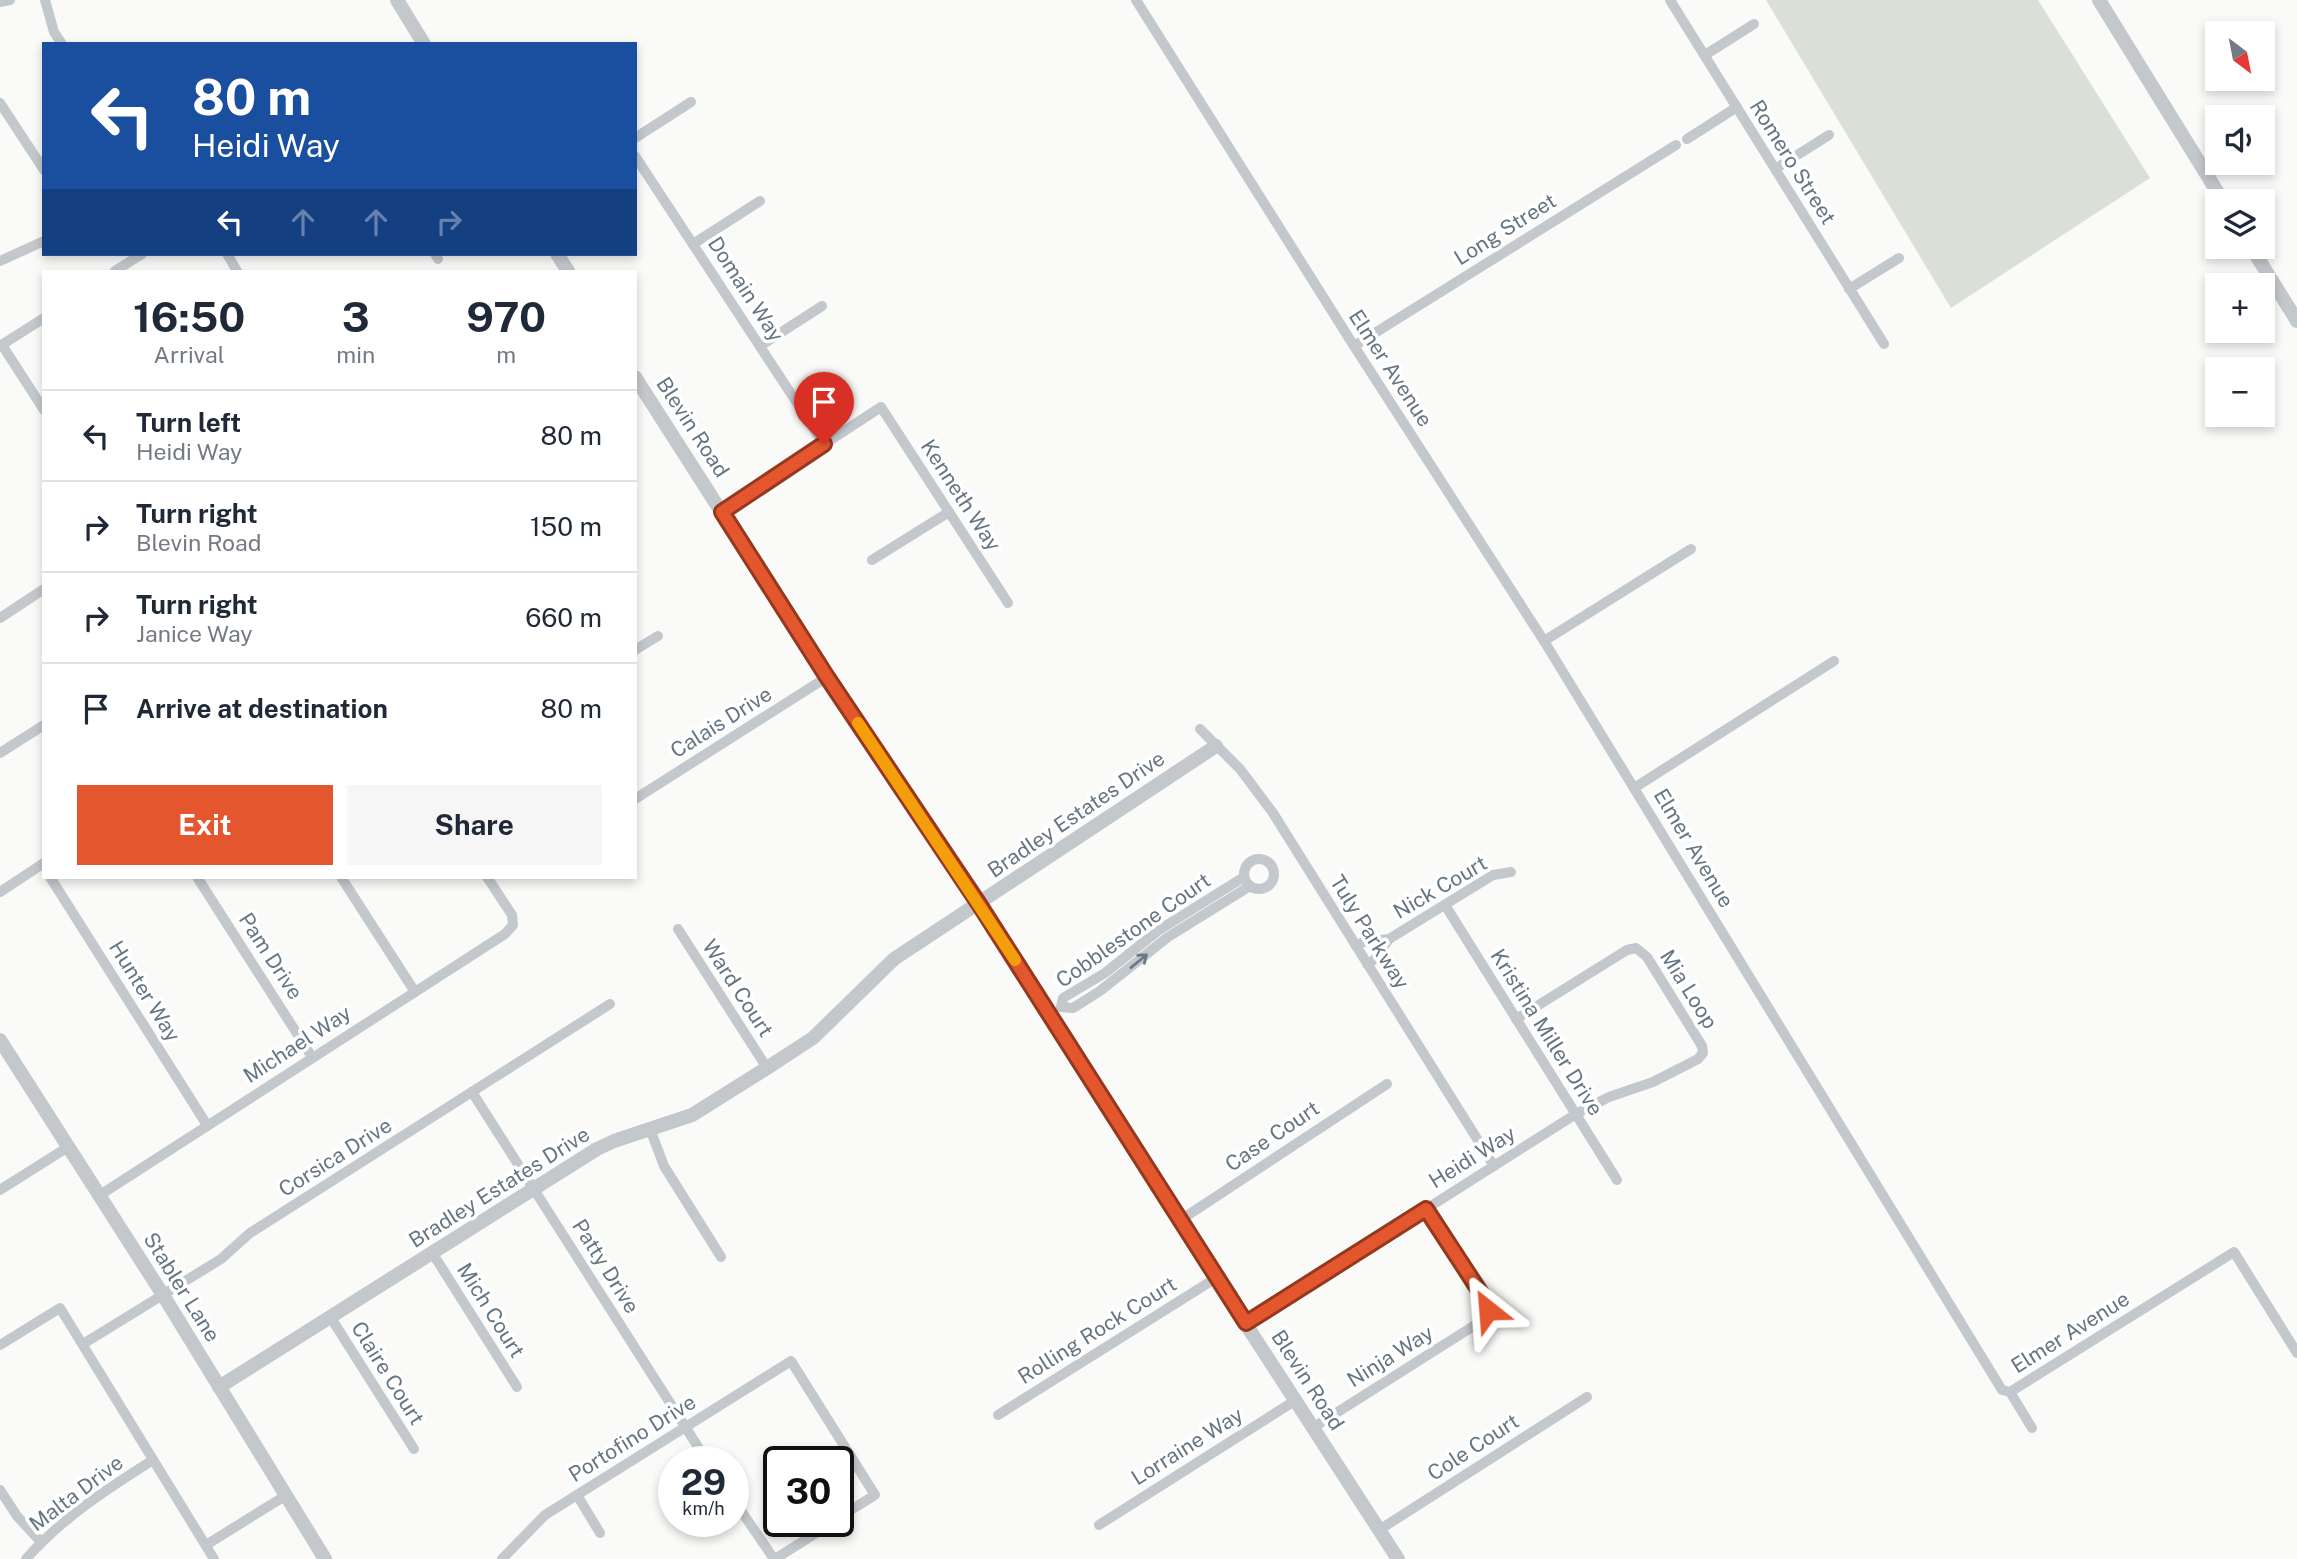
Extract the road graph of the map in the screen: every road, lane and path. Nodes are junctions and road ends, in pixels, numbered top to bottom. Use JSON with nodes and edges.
{"nodes":[{"id":1,"x":10,"y":0,"type":"edge"},
{"id":2,"x":45,"y":0,"type":"edge"},
{"id":3,"x":397,"y":0,"type":"edge"},
{"id":4,"x":1136,"y":0,"type":"edge"},
{"id":5,"x":1670,"y":0,"type":"edge"},
{"id":6,"x":2099,"y":0,"type":"edge"},
{"id":7,"x":0,"y":2,"type":"edge"},
{"id":8,"x":1755,"y":24,"type":"dead end"},
{"id":9,"x":61,"y":42,"type":"edge"},
{"id":10,"x":423,"y":42,"type":"edge"},
{"id":11,"x":1704,"y":55,"type":"junction"},
{"id":12,"x":691,"y":102,"type":"dead end"},
{"id":13,"x":0,"y":103,"type":"edge"},
{"id":14,"x":1737,"y":107,"type":"junction"},
{"id":15,"x":1829,"y":135,"type":"dead end"},
{"id":16,"x":637,"y":137,"type":"edge"},
{"id":17,"x":1687,"y":139,"type":"dead end"},
{"id":18,"x":1676,"y":145,"type":"dead end"},
{"id":19,"x":637,"y":159,"type":"edge"},
{"id":20,"x":42,"y":167,"type":"edge"},
{"id":21,"x":1775,"y":169,"type":"junction"},
{"id":22,"x":2216,"y":189,"type":"edge"},
{"id":23,"x":760,"y":201,"type":"dead end"},
{"id":24,"x":42,"y":242,"type":"edge"},
{"id":25,"x":693,"y":244,"type":"junction"},
{"id":26,"x":2,"y":256,"type":"edge"},
{"id":27,"x":139,"y":256,"type":"edge"},
{"id":28,"x":1899,"y":258,"type":"dead end"},
{"id":29,"x":2258,"y":259,"type":"edge"},
{"id":30,"x":117,"y":270,"type":"edge"},
{"id":31,"x":1849,"y":289,"type":"junction"},
{"id":32,"x":822,"y":306,"type":"dead end"},
{"id":33,"x":42,"y":319,"type":"edge"},
{"id":34,"x":2297,"y":321,"type":"edge"},
{"id":35,"x":1884,"y":344,"type":"dead end"},
{"id":36,"x":1,"y":346,"type":"edge"},
{"id":37,"x":760,"y":346,"type":"junction"},
{"id":38,"x":1354,"y":346,"type":"junction"},
{"id":39,"x":637,"y":380,"type":"edge"},
{"id":40,"x":42,"y":407,"type":"edge"},
{"id":41,"x":824,"y":444,"type":"junction"},
{"id":42,"x":722,"y":512,"type":"junction"},
{"id":43,"x":949,"y":512,"type":"junction"},
{"id":44,"x":1691,"y":549,"type":"dead end"},
{"id":45,"x":872,"y":560,"type":"dead end"},
{"id":46,"x":42,"y":590,"type":"edge"},
{"id":47,"x":1008,"y":603,"type":"dead end"},
{"id":48,"x":0,"y":618,"type":"edge"},
{"id":49,"x":657,"y":636,"type":"dead end"},
{"id":50,"x":1544,"y":641,"type":"junction"},
{"id":51,"x":637,"y":649,"type":"edge"},
{"id":52,"x":1834,"y":661,"type":"dead end"},
{"id":53,"x":827,"y":677,"type":"junction"},
{"id":54,"x":42,"y":726,"type":"edge"},
{"id":55,"x":1200,"y":729,"type":"dead end"},
{"id":56,"x":1216,"y":746,"type":"junction"},
{"id":57,"x":0,"y":753,"type":"edge"},
{"id":58,"x":1634,"y":788,"type":"junction"},
{"id":59,"x":637,"y":798,"type":"edge"},
{"id":60,"x":42,"y":866,"type":"edge"},
{"id":61,"x":1511,"y":872,"type":"dead end"},
{"id":62,"x":51,"y":879,"type":"edge"},
{"id":63,"x":198,"y":879,"type":"edge"},
{"id":64,"x":342,"y":879,"type":"edge"},
{"id":65,"x":488,"y":879,"type":"edge"},
{"id":66,"x":1247,"y":881,"type":"dead end"},
{"id":67,"x":0,"y":892,"type":"edge"},
{"id":68,"x":979,"y":904,"type":"junction"},
{"id":69,"x":1445,"y":905,"type":"junction"},
{"id":70,"x":678,"y":929,"type":"dead end"},
{"id":71,"x":1389,"y":939,"type":"junction"},
{"id":72,"x":1356,"y":946,"type":"junction"},
{"id":73,"x":1367,"y":964,"type":"junction"},
{"id":74,"x":415,"y":992,"type":"junction"},
{"id":75,"x":610,"y":1004,"type":"dead end"},
{"id":76,"x":1055,"y":1011,"type":"junction"},
{"id":77,"x":1516,"y":1019,"type":"junction"},
{"id":78,"x":1,"y":1042,"type":"edge"},
{"id":79,"x":312,"y":1056,"type":"junction"},
{"id":80,"x":767,"y":1068,"type":"junction"},
{"id":81,"x":1387,"y":1084,"type":"dead end"},
{"id":82,"x":472,"y":1092,"type":"junction"},
{"id":83,"x":1576,"y":1114,"type":"junction"},
{"id":84,"x":207,"y":1125,"type":"junction"},
{"id":85,"x":650,"y":1129,"type":"junction"},
{"id":86,"x":68,"y":1147,"type":"junction"},
{"id":87,"x":1494,"y":1166,"type":"junction"},
{"id":88,"x":1617,"y":1180,"type":"dead end"},
{"id":89,"x":536,"y":1189,"type":"junction"},
{"id":90,"x":0,"y":1190,"type":"edge"},
{"id":91,"x":100,"y":1195,"type":"junction"},
{"id":92,"x":1426,"y":1209,"type":"junction"},
{"id":93,"x":1180,"y":1221,"type":"junction"},
{"id":94,"x":432,"y":1254,"type":"junction"},
{"id":95,"x":721,"y":1257,"type":"dead end"},
{"id":96,"x":1216,"y":1278,"type":"junction"},
{"id":97,"x":163,"y":1295,"type":"junction"},
{"id":98,"x":331,"y":1318,"type":"junction"},
{"id":99,"x":1246,"y":1323,"type":"junction"},
{"id":100,"x":83,"y":1344,"type":"junction"},
{"id":101,"x":0,"y":1345,"type":"edge"},
{"id":102,"x":2297,"y":1353,"type":"edge"},
{"id":103,"x":219,"y":1387,"type":"junction"},
{"id":104,"x":517,"y":1387,"type":"dead end"},
{"id":105,"x":2010,"y":1392,"type":"junction"},
{"id":106,"x":1587,"y":1397,"type":"dead end"},
{"id":107,"x":1296,"y":1400,"type":"junction"},
{"id":108,"x":998,"y":1415,"type":"dead end"},
{"id":109,"x":1314,"y":1427,"type":"junction"},
{"id":110,"x":2032,"y":1428,"type":"dead end"},
{"id":111,"x":685,"y":1429,"type":"junction"},
{"id":112,"x":697,"y":1446,"type":"edge"},
{"id":113,"x":844,"y":1446,"type":"edge"},
{"id":114,"x":414,"y":1449,"type":"dead end"},
{"id":115,"x":153,"y":1460,"type":"junction"},
{"id":116,"x":854,"y":1462,"type":"edge"},
{"id":117,"x":0,"y":1490,"type":"edge"},
{"id":118,"x":577,"y":1495,"type":"junction"},
{"id":119,"x":285,"y":1496,"type":"junction"},
{"id":120,"x":854,"y":1508,"type":"edge"},
{"id":121,"x":749,"y":1522,"type":"edge"},
{"id":122,"x":1099,"y":1525,"type":"dead end"},
{"id":123,"x":1379,"y":1530,"type":"junction"},
{"id":124,"x":600,"y":1532,"type":"dead end"},
{"id":125,"x":809,"y":1537,"type":"edge"},
{"id":126,"x":41,"y":1542,"type":"junction"},
{"id":127,"x":206,"y":1545,"type":"junction"},
{"id":128,"x":26,"y":1559,"type":"edge"},
{"id":129,"x":214,"y":1559,"type":"edge"},
{"id":130,"x":325,"y":1559,"type":"edge"},
{"id":131,"x":502,"y":1559,"type":"edge"},
{"id":132,"x":775,"y":1559,"type":"edge"},
{"id":133,"x":1398,"y":1559,"type":"edge"}],
"edges":[{"from":1,"to":7,"type":"street"},
{"from":2,"to":9,"type":"street"},
{"from":3,"to":10,"type":"street"},
{"from":4,"to":38,"type":"street","name":"Elmer Avenue"},
{"from":5,"to":11,"type":"street","name":"Romero Street"},
{"from":6,"to":22,"type":"street"},
{"from":8,"to":11,"type":"street"},
{"from":11,"to":14,"type":"street","name":"Romero Street"},
{"from":12,"to":16,"type":"street"},
{"from":13,"to":20,"type":"street"},
{"from":14,"to":17,"type":"street"},
{"from":14,"to":21,"type":"street","name":"Romero Street"},
{"from":15,"to":21,"type":"street"},
{"from":18,"to":38,"type":"street","name":"Long Street"},
{"from":19,"to":25,"type":"street","name":"Domain Way"},
{"from":21,"to":31,"type":"street","name":"Romero Street"},
{"from":23,"to":25,"type":"street"},
{"from":24,"to":26,"type":"street"},
{"from":25,"to":37,"type":"street","name":"Domain Way"},
{"from":27,"to":30,"type":"street"},
{"from":28,"to":31,"type":"street"},
{"from":29,"to":34,"type":"street"},
{"from":31,"to":35,"type":"street","name":"Romero Street"},
{"from":32,"to":37,"type":"street"},
{"from":33,"to":36,"type":"street"},
{"from":36,"to":40,"type":"street"},
{"from":37,"to":41,"type":"street","name":"Domain Way"},
{"from":38,"to":50,"type":"street","name":"Elmer Avenue"},
{"from":39,"to":42,"type":"street","name":"Blevin Road"},
{"from":41,"to":42,"type":"street"},
{"from":41,"to":43,"type":"street","name":"Kenneth Way"},
{"from":42,"to":53,"type":"street","name":"Blevin Road"},
{"from":43,"to":45,"type":"street"},
{"from":43,"to":47,"type":"street","name":"Kenneth Way"},
{"from":44,"to":50,"type":"street"},
{"from":46,"to":48,"type":"street"},
{"from":49,"to":51,"type":"street"},
{"from":50,"to":58,"type":"street","name":"Elmer Avenue"},
{"from":52,"to":58,"type":"street"},
{"from":53,"to":59,"type":"street","name":"Calais Drive"},
{"from":53,"to":68,"type":"street","name":"Blevin Road"},
{"from":54,"to":57,"type":"street"},
{"from":55,"to":56,"type":"street","name":"Tuly Parkway"},
{"from":56,"to":68,"type":"street","name":"Bradley Estates Drive"},
{"from":56,"to":72,"type":"street","name":"Tuly Parkway"},
{"from":58,"to":105,"type":"street","name":"Elmer Avenue"},
{"from":60,"to":67,"type":"street"},
{"from":61,"to":69,"type":"street","name":"Nick Court"},
{"from":62,"to":84,"type":"street","name":"Hunter Way"},
{"from":63,"to":79,"type":"street","name":"Pam Drive"},
{"from":64,"to":74,"type":"street"},
{"from":65,"to":74,"type":"street","name":"Michael Way"},
{"from":66,"to":76,"type":"street","name":"Cobblestone Court"},
{"from":68,"to":76,"type":"street","name":"Blevin Road"},
{"from":68,"to":80,"type":"street","name":"Bradley Estates Drive"},
{"from":69,"to":71,"type":"street","name":"Nick Court"},
{"from":69,"to":77,"type":"street","name":"Kristina Miller Drive"},
{"from":70,"to":80,"type":"street","name":"Ward Court"},
{"from":71,"to":72,"type":"street","name":"Nick Court"},
{"from":71,"to":73,"type":"street","name":"Nick Court"},
{"from":72,"to":73,"type":"street","name":"Tuly Parkway"},
{"from":73,"to":87,"type":"street","name":"Tuly Parkway"},
{"from":74,"to":79,"type":"street","name":"Michael Way"},
{"from":75,"to":82,"type":"street","name":"Corsica Drive"},
{"from":76,"to":93,"type":"street","name":"Blevin Road"},
{"from":77,"to":83,"type":"street","name":"Kristina Miller Drive"},
{"from":77,"to":83,"type":"street","name":"Mia Loop"},
{"from":78,"to":86,"type":"street","name":"Stabler Lane"},
{"from":79,"to":84,"type":"street","name":"Michael Way"},
{"from":80,"to":85,"type":"street","name":"Bradley Estates Drive"},
{"from":81,"to":93,"type":"street","name":"Case Court"},
{"from":82,"to":89,"type":"street","name":"Patty Drive"},
{"from":82,"to":97,"type":"street","name":"Corsica Drive"},
{"from":83,"to":87,"type":"street","name":"Heidi Way"},
{"from":83,"to":88,"type":"street","name":"Kristina Miller Drive"},
{"from":84,"to":91,"type":"street","name":"Michael Way"},
{"from":85,"to":89,"type":"street","name":"Bradley Estates Drive"},
{"from":85,"to":95,"type":"street"},
{"from":86,"to":90,"type":"street"},
{"from":86,"to":91,"type":"street","name":"Stabler Lane"},
{"from":87,"to":92,"type":"street","name":"Heidi Way"},
{"from":89,"to":94,"type":"street","name":"Bradley Estates Drive"},
{"from":89,"to":111,"type":"street","name":"Patty Drive"},
{"from":91,"to":97,"type":"street","name":"Stabler Lane"},
{"from":92,"to":99,"type":"street","name":"Heidi Way"},
{"from":92,"to":109,"type":"street","name":"Ninja Way"},
{"from":93,"to":96,"type":"street","name":"Blevin Road"},
{"from":94,"to":98,"type":"street","name":"Bradley Estates Drive"},
{"from":94,"to":104,"type":"street","name":"Mich Court"},
{"from":96,"to":99,"type":"street","name":"Blevin Road"},
{"from":96,"to":108,"type":"street","name":"Rolling Rock Court"},
{"from":97,"to":100,"type":"street","name":"Corsica Drive"},
{"from":97,"to":103,"type":"street","name":"Stabler Lane"},
{"from":98,"to":103,"type":"street","name":"Bradley Estates Drive"},
{"from":98,"to":114,"type":"street","name":"Claire Court"},
{"from":99,"to":107,"type":"street","name":"Blevin Road"},
{"from":100,"to":101,"type":"street"},
{"from":100,"to":115,"type":"street"},
{"from":102,"to":105,"type":"street","name":"Elmer Avenue"},
{"from":103,"to":119,"type":"street","name":"Stabler Lane"},
{"from":105,"to":110,"type":"street"},
{"from":106,"to":123,"type":"street","name":"Cole Court"},
{"from":107,"to":109,"type":"street","name":"Blevin Road"},
{"from":107,"to":122,"type":"street","name":"Lorraine Way"},
{"from":109,"to":123,"type":"street","name":"Blevin Road"},
{"from":111,"to":112,"type":"street","name":"Patty Drive"},
{"from":111,"to":113,"type":"street","name":"Portofino Drive"},
{"from":111,"to":118,"type":"street","name":"Portofino Drive"},
{"from":115,"to":126,"type":"street","name":"Malta Drive"},
{"from":115,"to":127,"type":"street"},
{"from":116,"to":120,"type":"street","name":"Portofino Drive"},
{"from":117,"to":126,"type":"street"},
{"from":118,"to":124,"type":"street"},
{"from":118,"to":131,"type":"street","name":"Portofino Drive"},
{"from":119,"to":127,"type":"street"},
{"from":119,"to":130,"type":"street","name":"Stabler Lane"},
{"from":121,"to":132,"type":"street"},
{"from":123,"to":133,"type":"street","name":"Blevin Road"},
{"from":125,"to":132,"type":"street"},
{"from":126,"to":128,"type":"street","name":"Malta Drive"},
{"from":127,"to":129,"type":"street"}]}
